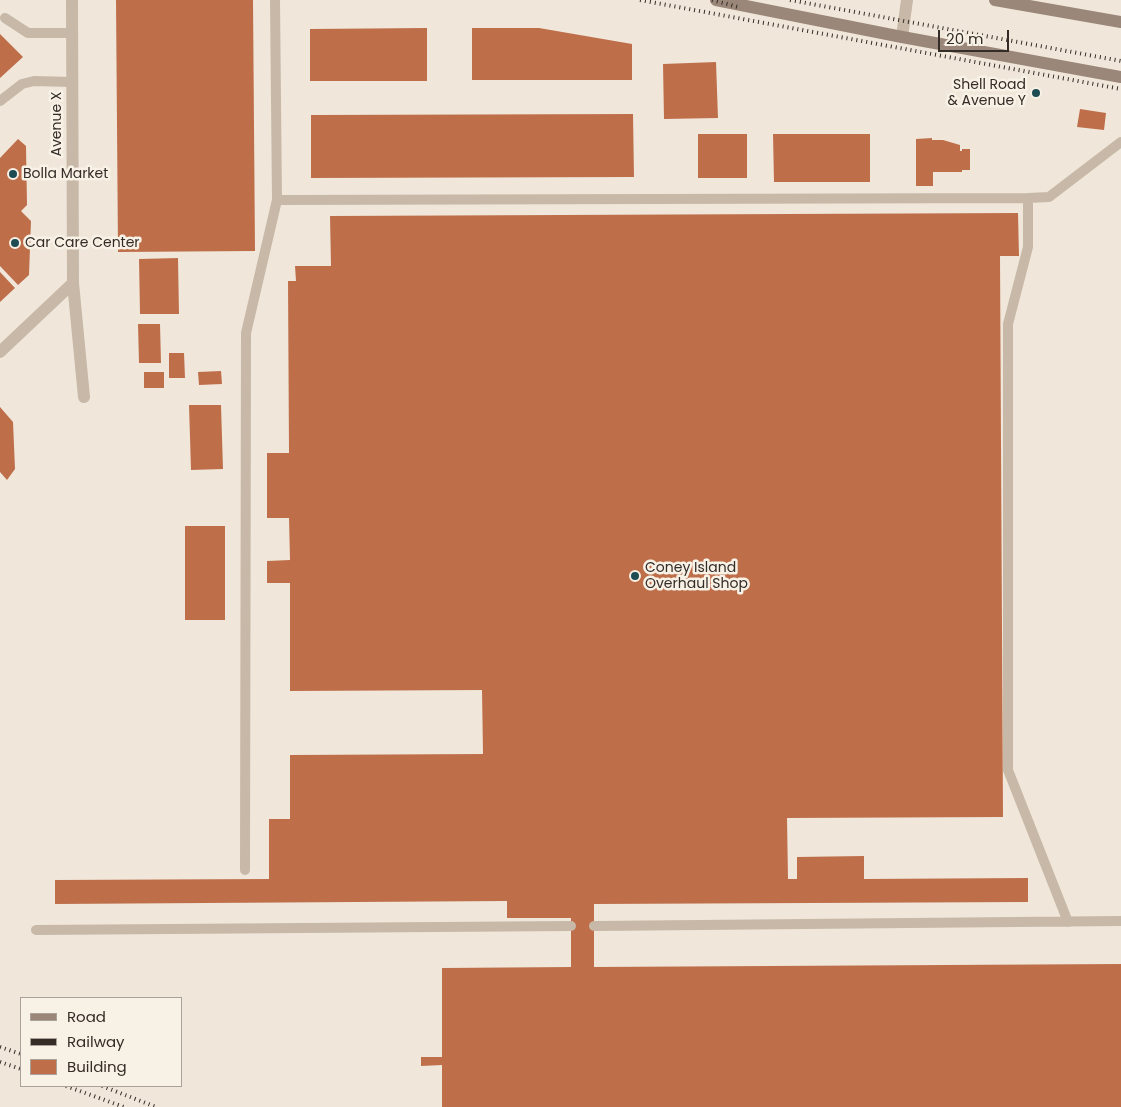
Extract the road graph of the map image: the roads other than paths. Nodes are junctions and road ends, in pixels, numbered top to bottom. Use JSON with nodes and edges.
{"nodes":[{"id":1,"x":72,"y":0,"type":"edge"},
{"id":2,"x":275,"y":0,"type":"edge"},
{"id":3,"x":716,"y":0,"type":"edge"},
{"id":4,"x":907,"y":0,"type":"edge"},
{"id":5,"x":995,"y":0,"type":"edge"},
{"id":6,"x":2,"y":18,"type":"edge"},
{"id":7,"x":1121,"y":22,"type":"edge"},
{"id":8,"x":72,"y":33,"type":"junction"},
{"id":9,"x":902,"y":37,"type":"junction"},
{"id":10,"x":1121,"y":77,"type":"edge"},
{"id":11,"x":72,"y":82,"type":"junction"},
{"id":12,"x":0,"y":101,"type":"edge"},
{"id":13,"x":1121,"y":142,"type":"edge"},
{"id":14,"x":1028,"y":198,"type":"junction"},
{"id":15,"x":277,"y":200,"type":"junction"},
{"id":16,"x":73,"y":283,"type":"junction"},
{"id":17,"x":0,"y":352,"type":"edge"},
{"id":18,"x":84,"y":398,"type":"dead end"},
{"id":19,"x":245,"y":870,"type":"dead end"},
{"id":20,"x":1068,"y":922,"type":"junction"},
{"id":21,"x":1121,"y":922,"type":"edge"},
{"id":22,"x":571,"y":926,"type":"dead end"},
{"id":23,"x":594,"y":926,"type":"dead end"},
{"id":24,"x":36,"y":930,"type":"dead end"}],
"edges":[{"from":1,"to":8,"type":"street","name":"Avenue X"},
{"from":2,"to":15,"type":"lane"},
{"from":3,"to":9,"type":"main road"},
{"from":4,"to":9,"type":"street"},
{"from":5,"to":7,"type":"main road"},
{"from":6,"to":8,"type":"lane"},
{"from":8,"to":11,"type":"street","name":"Avenue X"},
{"from":9,"to":10,"type":"main road"},
{"from":11,"to":12,"type":"lane"},
{"from":11,"to":16,"type":"street","name":"Avenue X"},
{"from":13,"to":14,"type":"lane"},
{"from":14,"to":15,"type":"lane"},
{"from":14,"to":20,"type":"lane"},
{"from":15,"to":19,"type":"lane"},
{"from":16,"to":17,"type":"street"},
{"from":16,"to":18,"type":"street","name":"Avenue X"},
{"from":20,"to":21,"type":"lane"},
{"from":20,"to":23,"type":"lane"},
{"from":22,"to":24,"type":"lane"}]}
